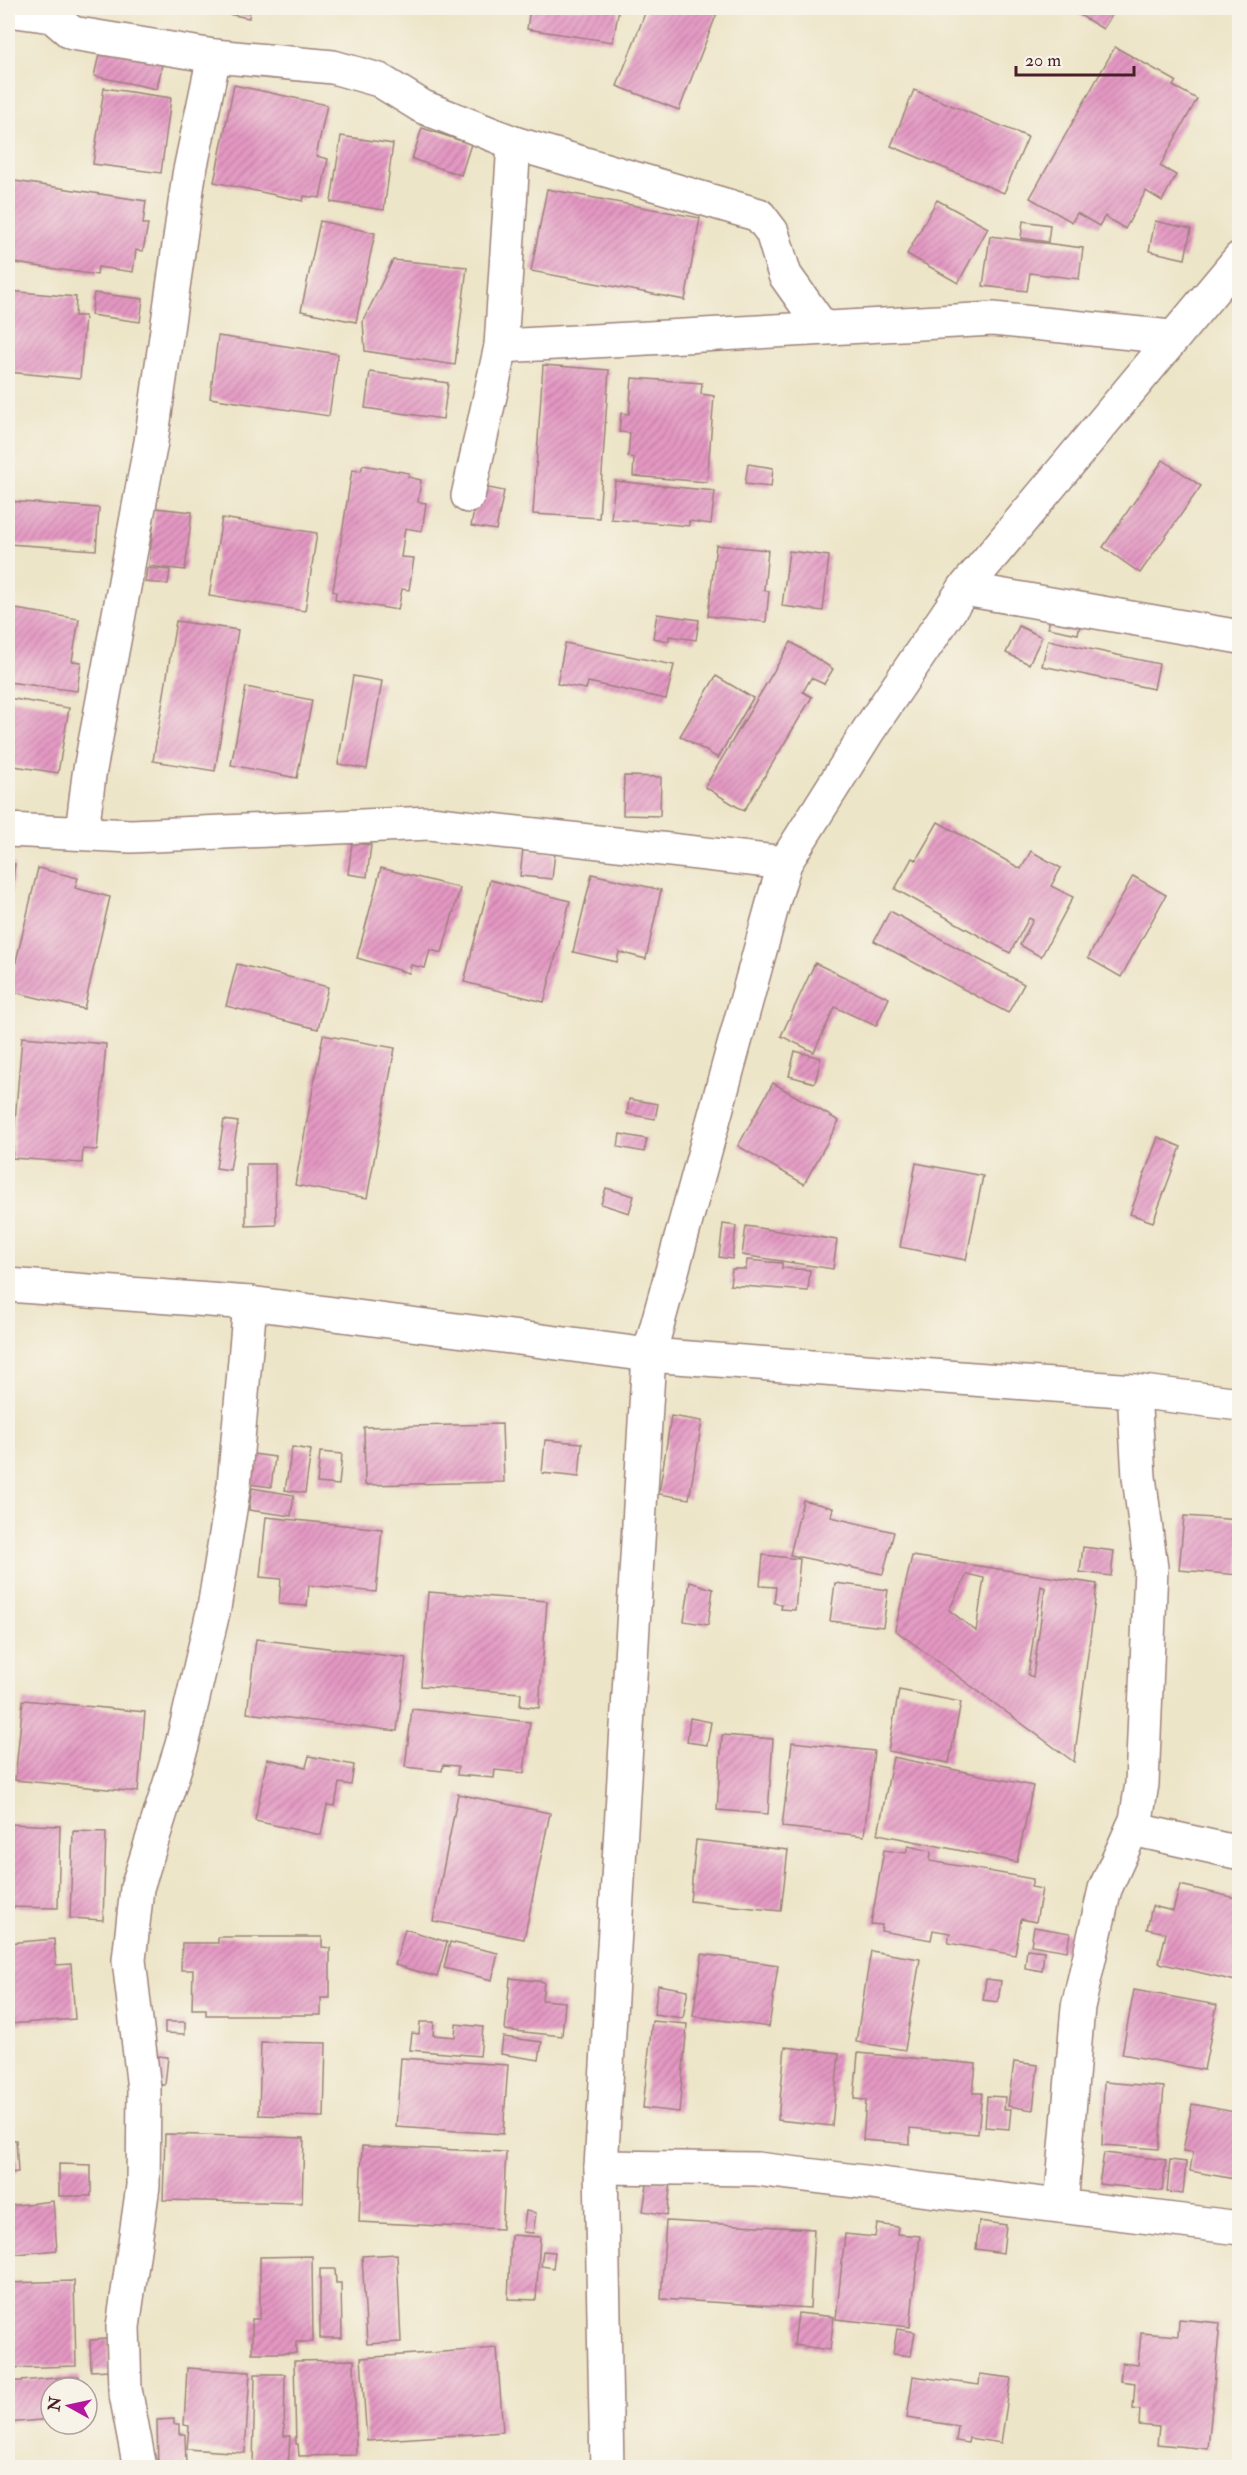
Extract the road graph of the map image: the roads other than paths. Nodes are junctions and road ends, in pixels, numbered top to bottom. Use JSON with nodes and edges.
{"nodes":[{"id":1,"x":8,"y":10,"type":"edge"},
{"id":2,"x":51,"y":12,"type":"edge"},
{"id":3,"x":214,"y":56,"type":"junction"},
{"id":4,"x":513,"y":143,"type":"junction"},
{"id":5,"x":1239,"y":258,"type":"edge"},
{"id":6,"x":822,"y":327,"type":"junction"},
{"id":7,"x":1171,"y":337,"type":"junction"},
{"id":8,"x":501,"y":346,"type":"junction"},
{"id":9,"x":468,"y":496,"type":"dead end"},
{"id":10,"x":964,"y":589,"type":"junction"},
{"id":11,"x":1239,"y":637,"type":"edge"},
{"id":12,"x":8,"y":830,"type":"edge"},
{"id":13,"x":82,"y":832,"type":"junction"},
{"id":14,"x":785,"y":863,"type":"junction"},
{"id":15,"x":8,"y":1286,"type":"edge"},
{"id":16,"x":250,"y":1302,"type":"junction"},
{"id":17,"x":649,"y":1355,"type":"junction"},
{"id":18,"x":1134,"y":1391,"type":"junction"},
{"id":19,"x":1239,"y":1404,"type":"edge"},
{"id":20,"x":1132,"y":1828,"type":"junction"},
{"id":21,"x":1239,"y":1853,"type":"edge"},
{"id":22,"x":601,"y":2167,"type":"junction"},
{"id":23,"x":1061,"y":2206,"type":"junction"},
{"id":24,"x":1239,"y":2228,"type":"edge"},
{"id":25,"x":140,"y":2468,"type":"edge"},
{"id":26,"x":607,"y":2468,"type":"edge"}],
"edges":[{"from":1,"to":2,"type":"street"},
{"from":2,"to":3,"type":"street"},
{"from":3,"to":4,"type":"street"},
{"from":3,"to":13,"type":"street"},
{"from":4,"to":6,"type":"street"},
{"from":4,"to":8,"type":"street"},
{"from":5,"to":7,"type":"street"},
{"from":6,"to":7,"type":"street"},
{"from":6,"to":8,"type":"street"},
{"from":7,"to":10,"type":"street"},
{"from":8,"to":9,"type":"street"},
{"from":10,"to":11,"type":"street"},
{"from":10,"to":14,"type":"street"},
{"from":12,"to":13,"type":"street"},
{"from":13,"to":14,"type":"street"},
{"from":14,"to":17,"type":"street"},
{"from":15,"to":16,"type":"street"},
{"from":16,"to":17,"type":"street"},
{"from":16,"to":25,"type":"street"},
{"from":17,"to":18,"type":"street"},
{"from":17,"to":22,"type":"street"},
{"from":18,"to":19,"type":"street"},
{"from":18,"to":20,"type":"street"},
{"from":20,"to":21,"type":"street"},
{"from":20,"to":23,"type":"street"},
{"from":22,"to":23,"type":"street"},
{"from":22,"to":26,"type":"street"},
{"from":23,"to":24,"type":"street"}]}
